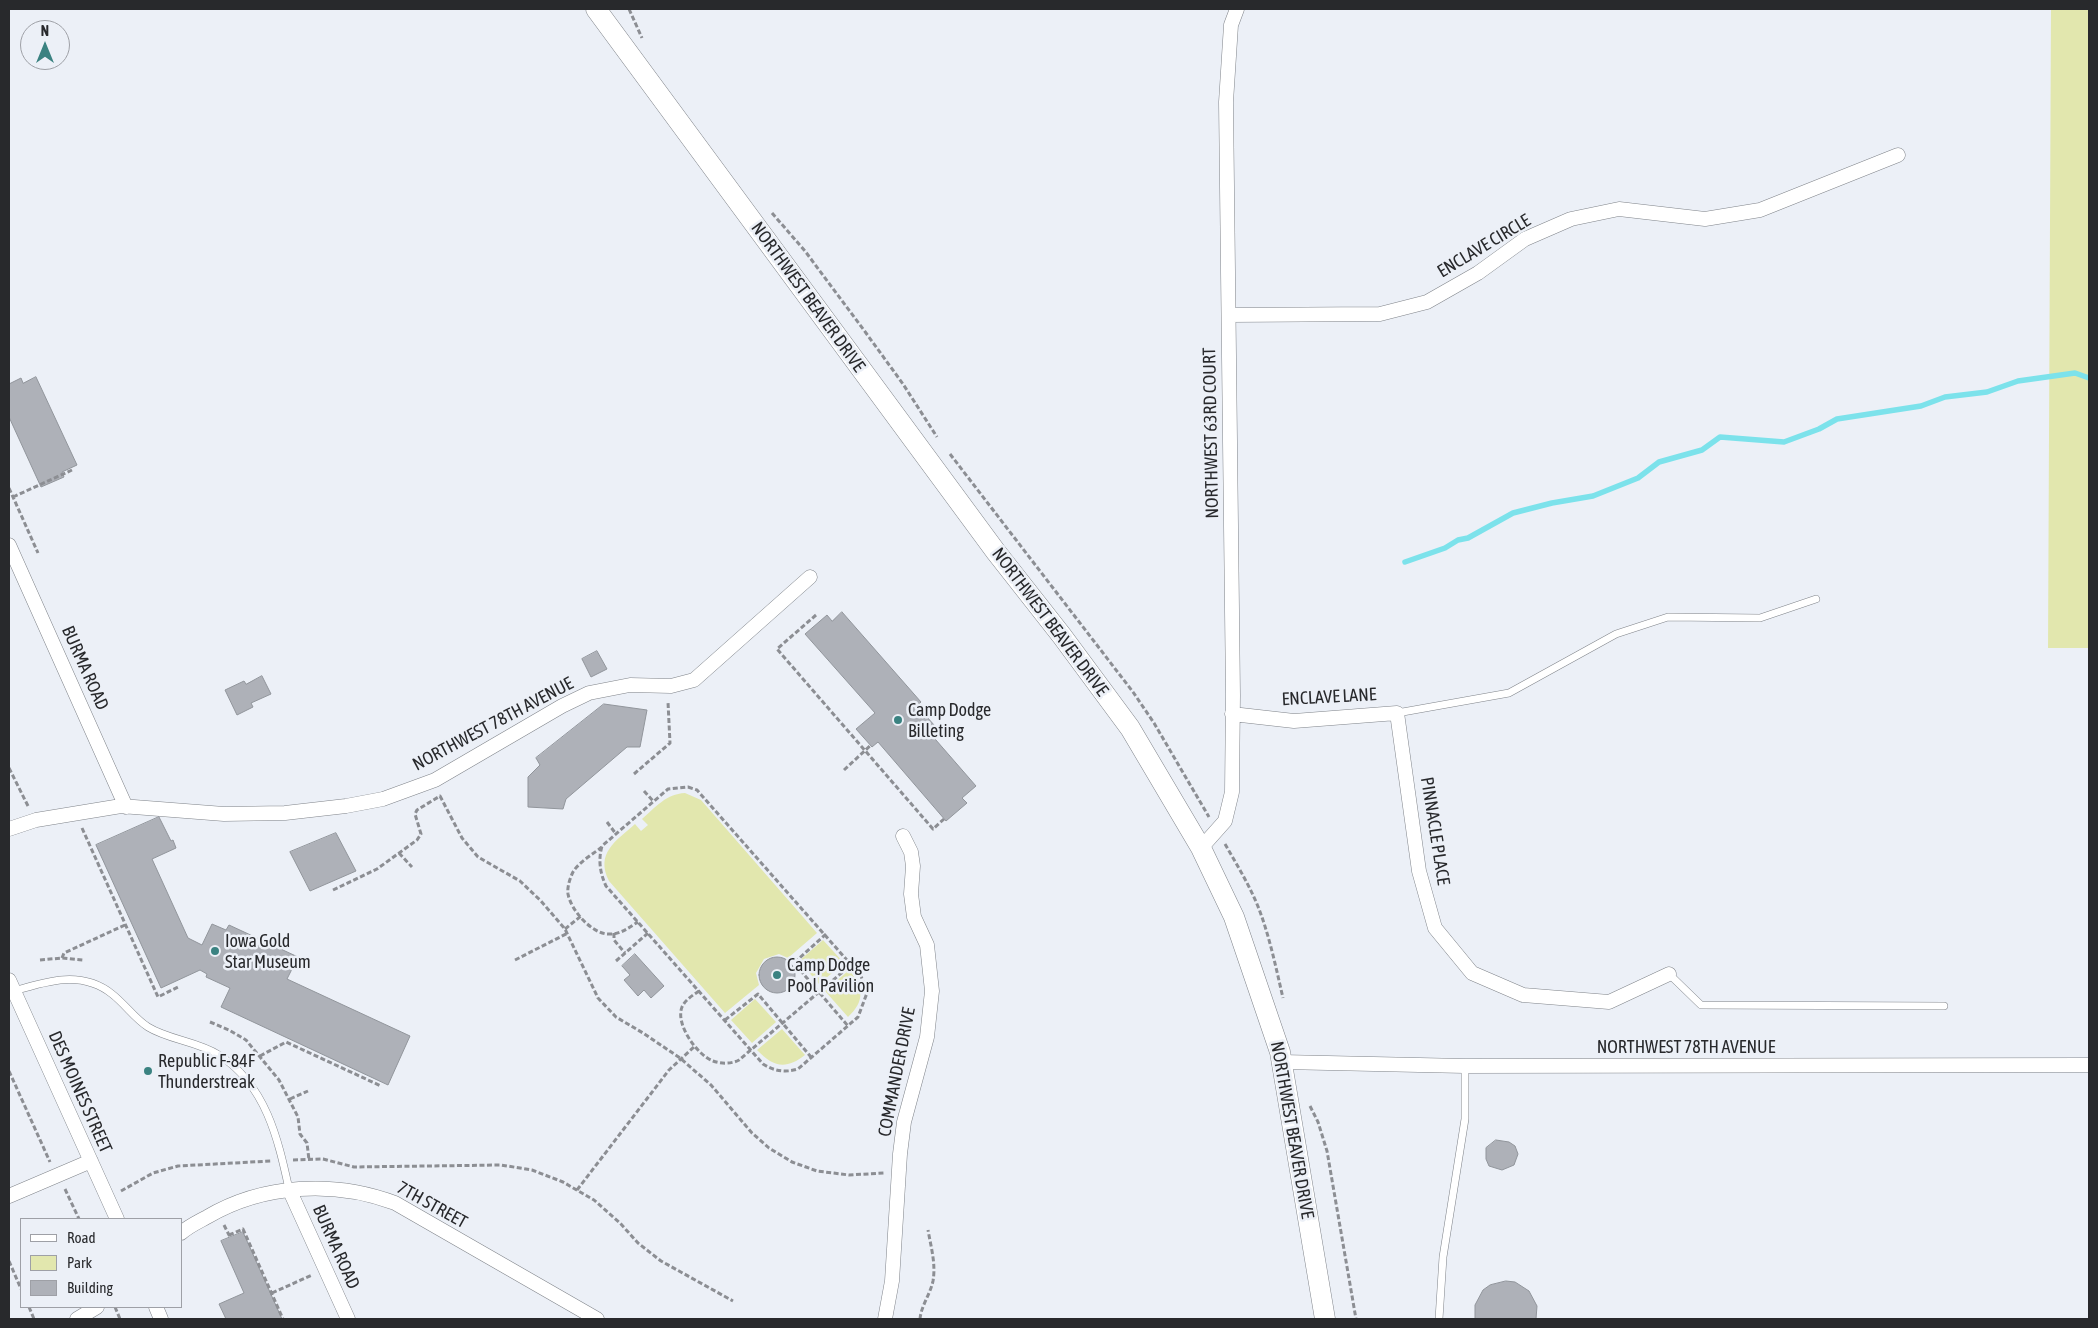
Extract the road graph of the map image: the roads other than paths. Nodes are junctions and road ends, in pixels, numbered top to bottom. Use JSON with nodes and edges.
{"nodes":[{"id":1,"x":596,"y":9,"type":"edge"},
{"id":2,"x":1237,"y":9,"type":"edge"},
{"id":3,"x":1898,"y":155,"type":"dead end"},
{"id":4,"x":1229,"y":315,"type":"junction"},
{"id":5,"x":9,"y":545,"type":"edge"},
{"id":6,"x":810,"y":577,"type":"dead end"},
{"id":7,"x":1816,"y":599,"type":"dead end"},
{"id":8,"x":1397,"y":713,"type":"junction"},
{"id":9,"x":1232,"y":714,"type":"junction"},
{"id":10,"x":126,"y":807,"type":"junction"},
{"id":11,"x":9,"y":829,"type":"edge"},
{"id":12,"x":903,"y":836,"type":"dead end"},
{"id":13,"x":1201,"y":848,"type":"junction"},
{"id":14,"x":1669,"y":974,"type":"joint"},
{"id":15,"x":11,"y":986,"type":"edge"},
{"id":16,"x":1944,"y":1006,"type":"dead end"},
{"id":17,"x":1282,"y":1062,"type":"junction"},
{"id":18,"x":2089,"y":1065,"type":"edge"},
{"id":19,"x":1465,"y":1066,"type":"junction"},
{"id":20,"x":91,"y":1162,"type":"junction"},
{"id":21,"x":289,"y":1190,"type":"junction"},
{"id":22,"x":9,"y":1196,"type":"edge"},
{"id":23,"x":117,"y":1218,"type":"edge"},
{"id":24,"x":182,"y":1232,"type":"edge"},
{"id":25,"x":95,"y":1308,"type":"edge"},
{"id":26,"x":77,"y":1319,"type":"edge"},
{"id":27,"x":348,"y":1319,"type":"edge"},
{"id":28,"x":596,"y":1319,"type":"edge"},
{"id":29,"x":885,"y":1319,"type":"edge"},
{"id":30,"x":1325,"y":1319,"type":"edge"},
{"id":31,"x":1439,"y":1319,"type":"edge"}],
"edges":[{"from":1,"to":13,"type":"main road","name":"NORTHWEST BEAVER DRIVE"},
{"from":2,"to":4,"type":"street","name":"NORTHWEST 63RD COURT"},
{"from":3,"to":4,"type":"street","name":"ENCLAVE CIRCLE"},
{"from":4,"to":9,"type":"street","name":"NORTHWEST 63RD COURT"},
{"from":5,"to":10,"type":"street","name":"BURMA ROAD"},
{"from":6,"to":10,"type":"street","name":"NORTHWEST 78TH AVENUE"},
{"from":7,"to":8,"type":"lane"},
{"from":8,"to":9,"type":"street","name":"ENCLAVE LANE"},
{"from":8,"to":14,"type":"street","name":"PINNACLE PLACE"},
{"from":9,"to":13,"type":"street","name":"NORTHWEST 63RD COURT"},
{"from":10,"to":11,"type":"street","name":"NORTHWEST 78TH AVENUE"},
{"from":12,"to":29,"type":"street","name":"COMMANDER DRIVE"},
{"from":13,"to":17,"type":"main road","name":"NORTHWEST BEAVER DRIVE"},
{"from":14,"to":16,"type":"lane"},
{"from":15,"to":20,"type":"street","name":"DES MOINES STREET"},
{"from":15,"to":21,"type":"lane"},
{"from":17,"to":19,"type":"street","name":"NORTHWEST 78TH AVENUE"},
{"from":17,"to":30,"type":"main road","name":"NORTHWEST BEAVER DRIVE"},
{"from":18,"to":19,"type":"street","name":"NORTHWEST 78TH AVENUE"},
{"from":19,"to":31,"type":"lane"},
{"from":20,"to":22,"type":"street"},
{"from":20,"to":23,"type":"street","name":"DES MOINES STREET"},
{"from":21,"to":24,"type":"street","name":"7TH STREET"},
{"from":21,"to":27,"type":"street","name":"BURMA ROAD"},
{"from":21,"to":28,"type":"street","name":"7TH STREET"},
{"from":25,"to":26,"type":"street"}]}
